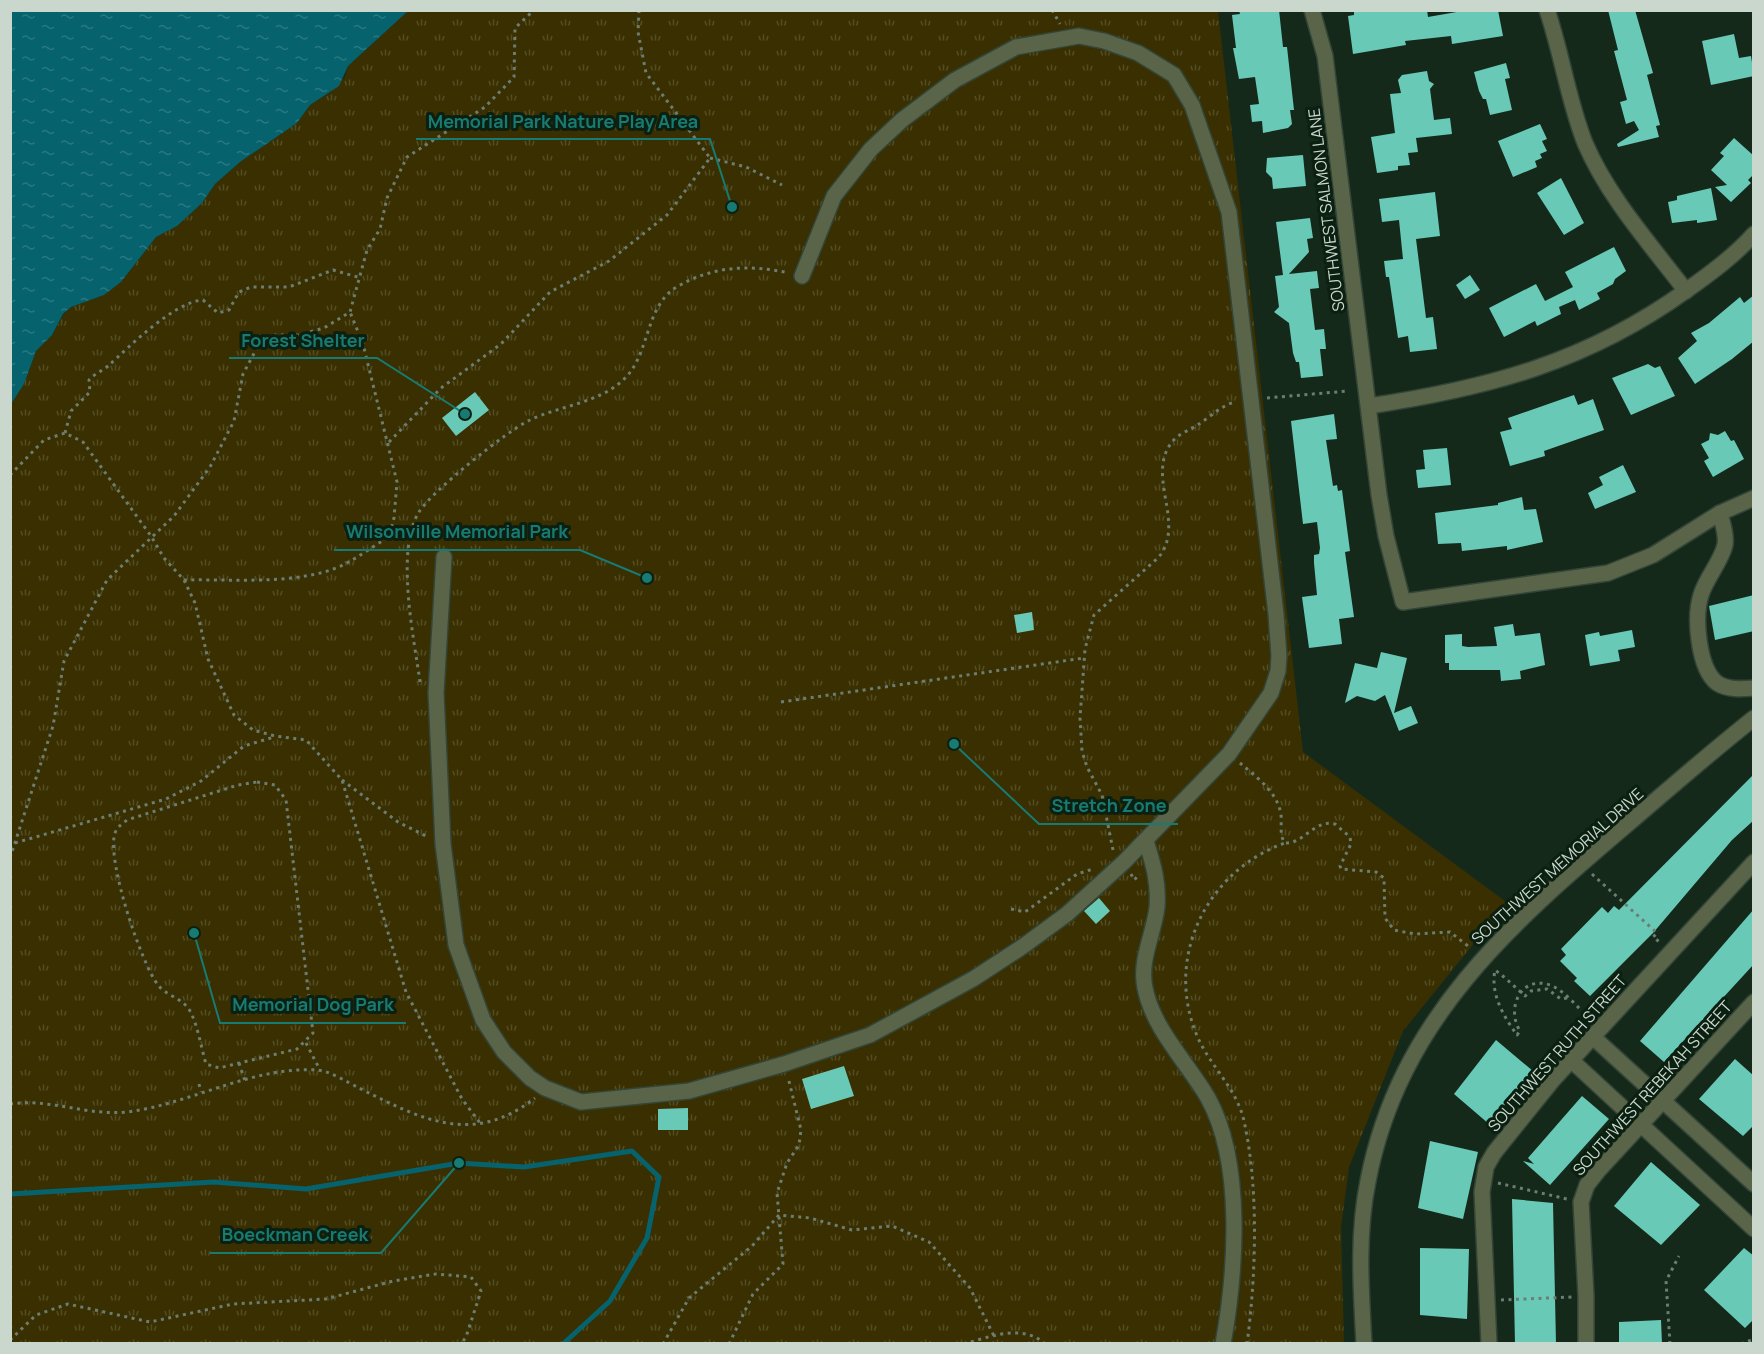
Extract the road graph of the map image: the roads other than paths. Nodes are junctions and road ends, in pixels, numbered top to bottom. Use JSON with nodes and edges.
{"nodes":[{"id":1,"x":1312,"y":10,"type":"edge"},
{"id":2,"x":1547,"y":10,"type":"edge"},
{"id":3,"x":1754,"y":234,"type":"edge"},
{"id":4,"x":802,"y":276,"type":"road end"},
{"id":5,"x":1686,"y":291,"type":"junction"},
{"id":6,"x":1369,"y":406,"type":"junction"},
{"id":7,"x":1754,"y":498,"type":"edge"},
{"id":8,"x":1720,"y":513,"type":"junction"},
{"id":9,"x":444,"y":557,"type":"dead end"},
{"id":10,"x":1754,"y":687,"type":"edge"},
{"id":11,"x":1754,"y":718,"type":"edge"},
{"id":12,"x":1146,"y":841,"type":"junction"},
{"id":13,"x":1754,"y":862,"type":"edge"},
{"id":14,"x":1754,"y":1002,"type":"edge"},
{"id":15,"x":1593,"y":1029,"type":"junction"},
{"id":16,"x":1572,"y":1060,"type":"junction"},
{"id":17,"x":1663,"y":1101,"type":"junction"},
{"id":18,"x":1641,"y":1125,"type":"junction"},
{"id":19,"x":1754,"y":1184,"type":"edge"},
{"id":20,"x":1754,"y":1229,"type":"edge"},
{"id":21,"x":1222,"y":1344,"type":"edge"},
{"id":22,"x":1364,"y":1344,"type":"edge"},
{"id":23,"x":1489,"y":1344,"type":"edge"},
{"id":24,"x":1586,"y":1344,"type":"edge"}],
"edges":[{"from":1,"to":6,"type":"street","name":"SOUTHWEST SALMON LANE"},
{"from":2,"to":5,"type":"street"},
{"from":3,"to":5,"type":"street"},
{"from":4,"to":12,"type":"street"},
{"from":5,"to":6,"type":"street"},
{"from":6,"to":8,"type":"street","name":"SOUTHWEST SALMON LANE"},
{"from":7,"to":8,"type":"street"},
{"from":8,"to":10,"type":"street"},
{"from":9,"to":12,"type":"street"},
{"from":11,"to":22,"type":"street","name":"SOUTHWEST MEMORIAL DRIVE"},
{"from":12,"to":21,"type":"street"},
{"from":13,"to":15,"type":"street","name":"SOUTHWEST RUTH STREET"},
{"from":14,"to":17,"type":"street","name":"SOUTHWEST REBEKAH STREET"},
{"from":15,"to":16,"type":"street","name":"SOUTHWEST RUTH STREET"},
{"from":15,"to":17,"type":"street"},
{"from":16,"to":18,"type":"street"},
{"from":16,"to":23,"type":"street","name":"SOUTHWEST RUTH STREET"},
{"from":17,"to":18,"type":"street","name":"SOUTHWEST REBEKAH STREET"},
{"from":17,"to":19,"type":"street"},
{"from":18,"to":20,"type":"street"},
{"from":18,"to":24,"type":"street","name":"SOUTHWEST REBEKAH STREET"}]}
